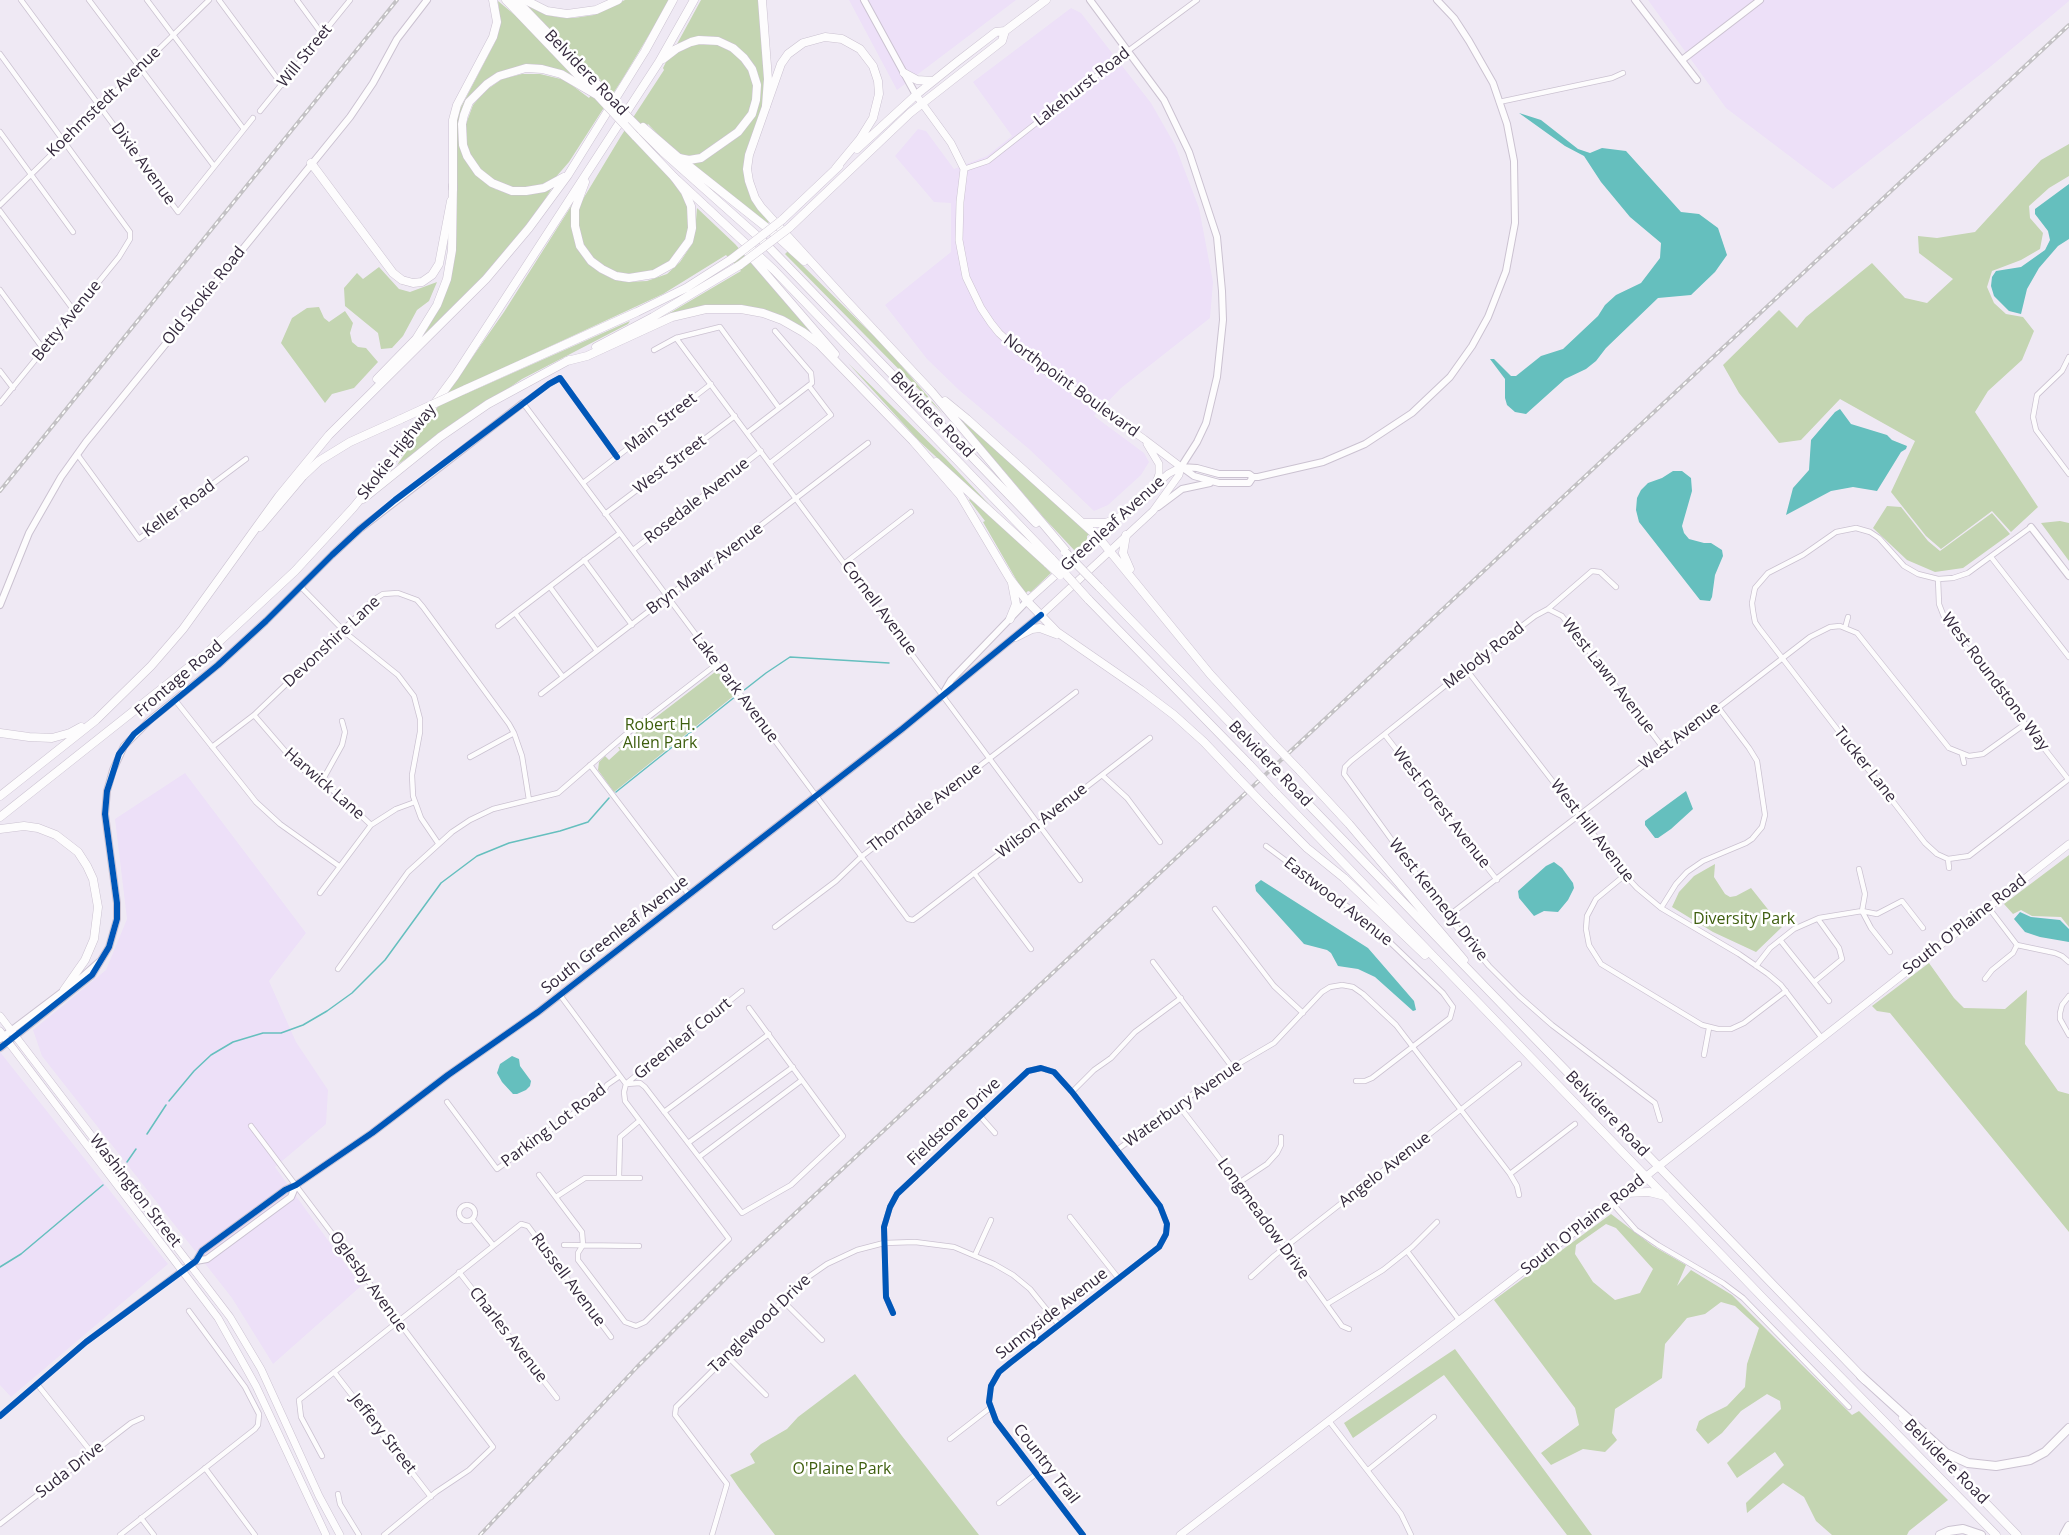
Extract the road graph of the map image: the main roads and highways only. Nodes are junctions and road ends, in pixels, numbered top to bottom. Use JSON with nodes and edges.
{"nodes":[{"id":1,"x":494,"y":0,"type":"edge"},
{"id":2,"x":506,"y":0,"type":"edge"},
{"id":3,"x":516,"y":0,"type":"edge"},
{"id":4,"x":525,"y":0,"type":"edge"},
{"id":5,"x":618,"y":0,"type":"edge"},
{"id":6,"x":673,"y":0,"type":"edge"},
{"id":7,"x":694,"y":0,"type":"edge"},
{"id":8,"x":762,"y":0,"type":"edge"},
{"id":9,"x":1046,"y":0,"type":"edge"},
{"id":10,"x":1005,"y":31,"type":"junction"},
{"id":11,"x":660,"y":62,"type":"junction"},
{"id":12,"x":904,"y":73,"type":"road end"},
{"id":13,"x":933,"y":81,"type":"junction"},
{"id":14,"x":598,"y":91,"type":"junction"},
{"id":15,"x":916,"y":95,"type":"junction"},
{"id":16,"x":922,"y":104,"type":"junction"},
{"id":17,"x":766,"y":106,"type":"junction"},
{"id":18,"x":639,"y":131,"type":"junction"},
{"id":19,"x":679,"y":158,"type":"junction"},
{"id":20,"x":311,"y":163,"type":"road end"},
{"id":21,"x":592,"y":166,"type":"junction"},
{"id":22,"x":837,"y":168,"type":"junction"},
{"id":23,"x":568,"y":175,"type":"junction"},
{"id":24,"x":674,"y":177,"type":"junction"},
{"id":25,"x":453,"y":185,"type":"junction"},
{"id":26,"x":720,"y":221,"type":"junction"},
{"id":27,"x":844,"y":299,"type":"junction"},
{"id":28,"x":567,"y":362,"type":"junction"},
{"id":29,"x":931,"y":391,"type":"junction"},
{"id":30,"x":868,"y":394,"type":"junction"},
{"id":31,"x":328,"y":435,"type":"junction"},
{"id":32,"x":1144,"y":439,"type":"junction"},
{"id":33,"x":913,"y":441,"type":"junction"},
{"id":34,"x":1181,"y":467,"type":"junction"},
{"id":35,"x":1153,"y":488,"type":"junction"},
{"id":36,"x":353,"y":508,"type":"junction"},
{"id":37,"x":1124,"y":515,"type":"junction"},
{"id":38,"x":1084,"y":523,"type":"junction"},
{"id":39,"x":1126,"y":536,"type":"junction"},
{"id":40,"x":1099,"y":538,"type":"junction"},
{"id":41,"x":1110,"y":550,"type":"junction"},
{"id":42,"x":1065,"y":551,"type":"junction"},
{"id":43,"x":240,"y":552,"type":"junction"},
{"id":44,"x":1050,"y":561,"type":"junction"},
{"id":45,"x":1010,"y":579,"type":"junction"},
{"id":46,"x":1136,"y":581,"type":"junction"},
{"id":47,"x":1027,"y":601,"type":"junction"},
{"id":48,"x":1041,"y":615,"type":"junction"},
{"id":49,"x":1010,"y":619,"type":"road end"},
{"id":50,"x":1016,"y":637,"type":"road end"},
{"id":51,"x":1064,"y":638,"type":"junction"},
{"id":52,"x":134,"y":685,"type":"junction"},
{"id":53,"x":0,"y":733,"type":"edge"},
{"id":54,"x":0,"y":796,"type":"edge"},
{"id":55,"x":0,"y":817,"type":"edge"},
{"id":56,"x":0,"y":829,"type":"edge"},
{"id":57,"x":2069,"y":844,"type":"edge"},
{"id":58,"x":64,"y":990,"type":"road end"},
{"id":59,"x":1490,"y":1015,"type":"junction"},
{"id":60,"x":0,"y":1016,"type":"edge"},
{"id":61,"x":1514,"y":1018,"type":"junction"},
{"id":62,"x":3,"y":1037,"type":"edge"},
{"id":63,"x":1658,"y":1166,"type":"junction"},
{"id":64,"x":1646,"y":1176,"type":"junction"},
{"id":65,"x":1625,"y":1193,"type":"junction"},
{"id":66,"x":1666,"y":1197,"type":"junction"},
{"id":67,"x":1861,"y":1376,"type":"junction"},
{"id":68,"x":2069,"y":1428,"type":"edge"},
{"id":69,"x":2069,"y":1527,"type":"edge"},
{"id":70,"x":327,"y":1535,"type":"edge"},
{"id":71,"x":340,"y":1535,"type":"edge"},
{"id":72,"x":1180,"y":1535,"type":"edge"},
{"id":73,"x":1940,"y":1535,"type":"edge"},
{"id":74,"x":1981,"y":1535,"type":"edge"},
{"id":75,"x":1996,"y":1535,"type":"edge"},
{"id":76,"x":2017,"y":1535,"type":"edge"},
{"id":77,"x":2065,"y":1535,"type":"edge"}],
"edges":[{"from":1,"to":25,"type":"main road"},
{"from":2,"to":14,"type":"main road","name":"Belvidere Road"},
{"from":3,"to":14,"type":"main road","name":"Belvidere Road"},
{"from":4,"to":5,"type":"main road"},
{"from":6,"to":23,"type":"main road"},
{"from":7,"to":11,"type":"main road","name":"Skokie Highway"},
{"from":8,"to":17,"type":"main road"},
{"from":9,"to":10,"type":"main road"},
{"from":10,"to":13,"type":"main road"},
{"from":10,"to":16,"type":"main road"},
{"from":11,"to":19,"type":"main road"},
{"from":11,"to":21,"type":"main road","name":"Skokie Highway"},
{"from":12,"to":13,"type":"main road"},
{"from":13,"to":15,"type":"main road"},
{"from":14,"to":18,"type":"main road","name":"Belvidere Road","bridge":true},
{"from":14,"to":18,"type":"main road","name":"Belvidere Road","bridge":true},
{"from":14,"to":23,"type":"main road"},
{"from":15,"to":16,"type":"main road"},
{"from":15,"to":22,"type":"main road"},
{"from":16,"to":28,"type":"main road","bridge":true},
{"from":16,"to":32,"type":"main road","name":"Northpoint Boulevard"},
{"from":17,"to":22,"type":"main road"},
{"from":17,"to":27,"type":"main road"},
{"from":18,"to":19,"type":"main road"},
{"from":18,"to":24,"type":"main road","name":"Belvidere Road"},
{"from":18,"to":42,"type":"main road","name":"Belvidere Road"},
{"from":19,"to":27,"type":"main road"},
{"from":20,"to":25,"type":"main road"},
{"from":21,"to":24,"type":"main road"},
{"from":21,"to":36,"type":"main road","name":"Skokie Highway"},
{"from":22,"to":43,"type":"main road","bridge":true},
{"from":23,"to":31,"type":"main road"},
{"from":24,"to":26,"type":"main road","name":"Belvidere Road"},
{"from":25,"to":31,"type":"main road"},
{"from":26,"to":30,"type":"main road"},
{"from":26,"to":44,"type":"main road","name":"Belvidere Road"},
{"from":27,"to":29,"type":"main road"},
{"from":28,"to":30,"type":"main road"},
{"from":28,"to":36,"type":"main road"},
{"from":29,"to":38,"type":"main road"},
{"from":29,"to":42,"type":"main road"},
{"from":30,"to":33,"type":"main road"},
{"from":31,"to":43,"type":"main road"},
{"from":32,"to":34,"type":"main road","name":"Northpoint Boulevard"},
{"from":32,"to":35,"type":"main road"},
{"from":33,"to":44,"type":"main road"},
{"from":33,"to":45,"type":"main road"},
{"from":34,"to":35,"type":"main road","name":"Greenleaf Avenue"},
{"from":34,"to":39,"type":"main road","name":"Greenleaf Avenue"},
{"from":35,"to":37,"type":"main road","name":"Greenleaf Avenue"},
{"from":36,"to":55,"type":"main road","name":"Skokie Highway"},
{"from":37,"to":38,"type":"main road"},
{"from":37,"to":40,"type":"main road","name":"Greenleaf Avenue"},
{"from":38,"to":40,"type":"main road"},
{"from":39,"to":41,"type":"main road","name":"Greenleaf Avenue"},
{"from":39,"to":46,"type":"main road"},
{"from":40,"to":41,"type":"main road"},
{"from":40,"to":47,"type":"main road","name":"Greenleaf Avenue"},
{"from":41,"to":46,"type":"main road"},
{"from":41,"to":48,"type":"main road","name":"Greenleaf Avenue"},
{"from":42,"to":61,"type":"main road","name":"Belvidere Road","bridge":true},
{"from":43,"to":52,"type":"main road"},
{"from":44,"to":59,"type":"main road","name":"Belvidere Road","bridge":true},
{"from":45,"to":47,"type":"main road"},
{"from":45,"to":49,"type":"main road"},
{"from":46,"to":61,"type":"main road","bridge":true},
{"from":47,"to":48,"type":"main road"},
{"from":48,"to":51,"type":"main road"},
{"from":50,"to":51,"type":"main road"},
{"from":51,"to":59,"type":"main road","bridge":true},
{"from":52,"to":53,"type":"main road"},
{"from":52,"to":54,"type":"main road"},
{"from":56,"to":58,"type":"main road"},
{"from":57,"to":63,"type":"main road","name":"South O'Plaine Road"},
{"from":59,"to":64,"type":"main road","name":"Belvidere Road"},
{"from":60,"to":71,"type":"main road","name":"Washington Street"},
{"from":61,"to":63,"type":"main road","name":"Belvidere Road"},
{"from":62,"to":70,"type":"main road","name":"Washington Street"},
{"from":63,"to":64,"type":"main road","name":"South O'Plaine Road"},
{"from":63,"to":67,"type":"main road","name":"Belvidere Road"},
{"from":64,"to":65,"type":"main road","name":"South O'Plaine Road"},
{"from":64,"to":66,"type":"main road","name":"Belvidere Road"},
{"from":65,"to":66,"type":"main road"},
{"from":65,"to":72,"type":"main road","name":"South O'Plaine Road"},
{"from":66,"to":75,"type":"main road","name":"Belvidere Road"},
{"from":67,"to":68,"type":"highway"},
{"from":67,"to":76,"type":"main road","name":"Belvidere Road"},
{"from":69,"to":77,"type":"highway"},
{"from":73,"to":74,"type":"highway"}]}
